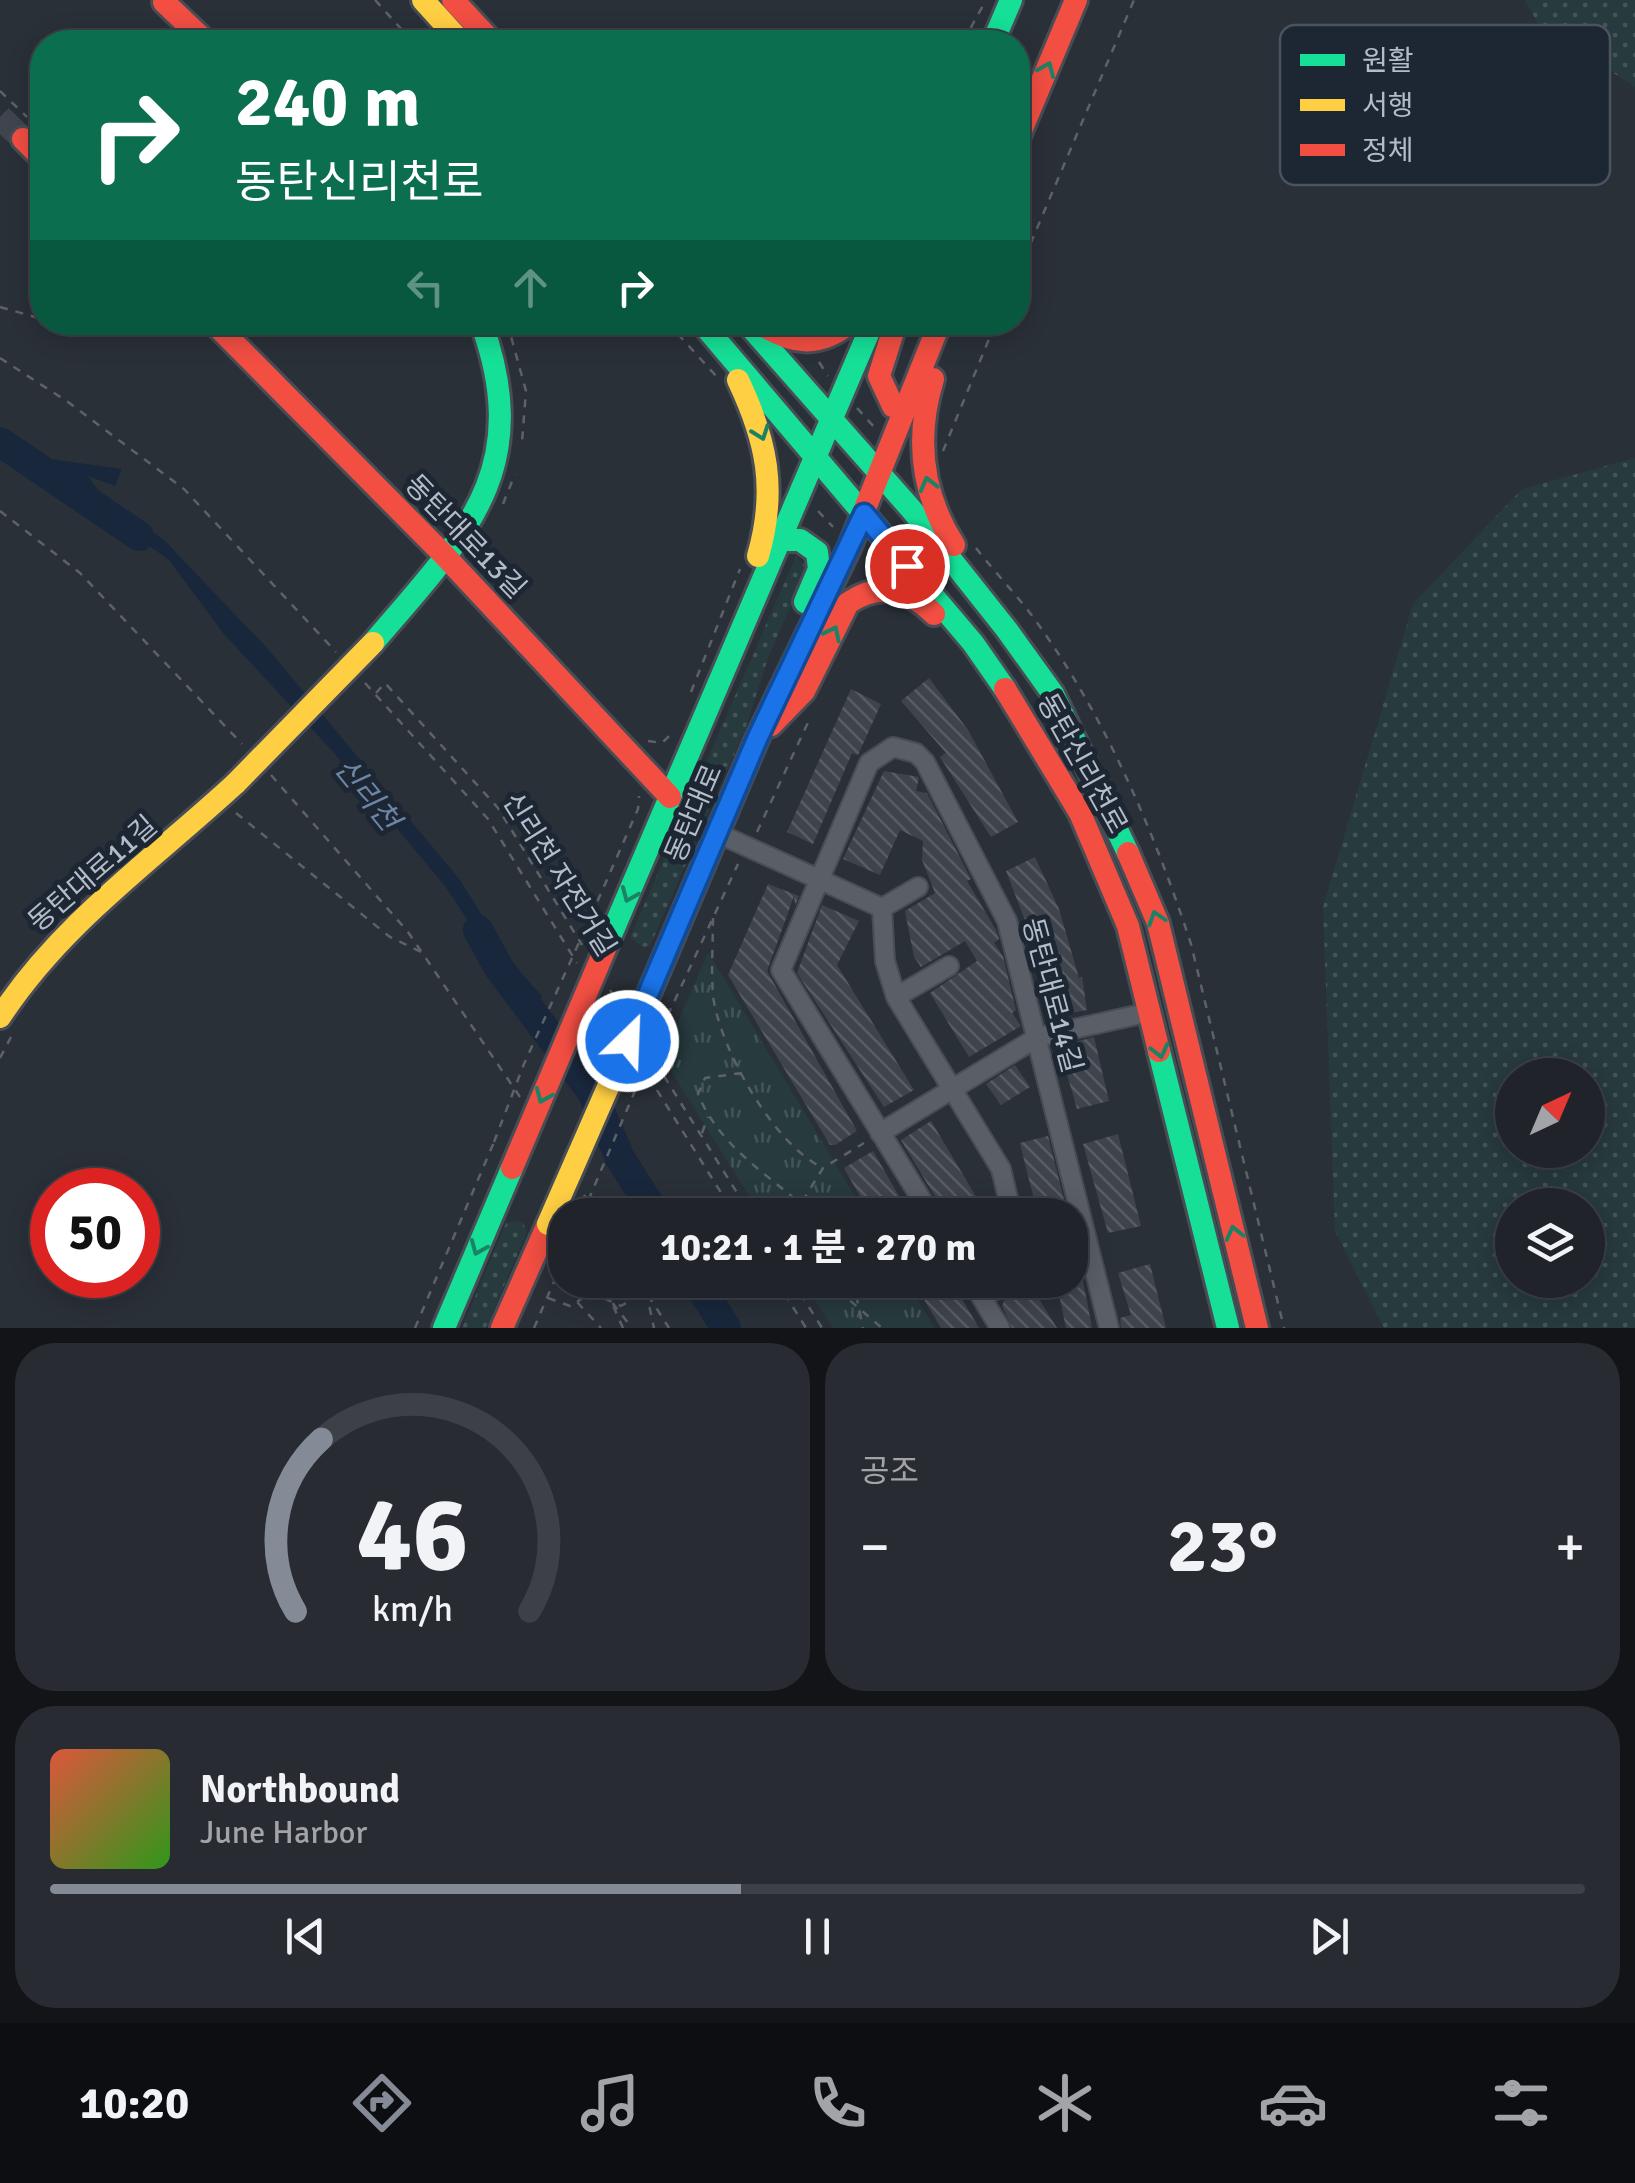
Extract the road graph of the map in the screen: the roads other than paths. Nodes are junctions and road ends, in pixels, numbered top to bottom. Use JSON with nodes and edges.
{"nodes":[{"id":1,"x":423,"y":0,"type":"edge"},
{"id":2,"x":453,"y":0,"type":"edge"},
{"id":3,"x":1011,"y":0,"type":"edge"},
{"id":4,"x":1076,"y":0,"type":"edge"},
{"id":5,"x":164,"y":2,"type":"edge"},
{"id":6,"x":193,"y":30,"type":"edge"},
{"id":7,"x":450,"y":30,"type":"edge"},
{"id":8,"x":481,"y":30,"type":"edge"},
{"id":9,"x":997,"y":30,"type":"edge"},
{"id":10,"x":1030,"y":109,"type":"edge"},
{"id":11,"x":26,"y":129,"type":"tunnel mouth"},
{"id":12,"x":30,"y":136,"type":"edge"},
{"id":13,"x":226,"y":335,"type":"edge"},
{"id":14,"x":487,"y":335,"type":"edge"},
{"id":15,"x":712,"y":335,"type":"edge"},
{"id":16,"x":757,"y":335,"type":"edge"},
{"id":17,"x":779,"y":335,"type":"edge"},
{"id":18,"x":838,"y":335,"type":"edge"},
{"id":19,"x":867,"y":335,"type":"edge"},
{"id":20,"x":891,"y":335,"type":"edge"},
{"id":21,"x":935,"y":335,"type":"edge"},
{"id":22,"x":947,"y":335,"type":"edge"},
{"id":23,"x":720,"y":344,"type":"junction"},
{"id":24,"x":905,"y":406,"type":"junction"},
{"id":25,"x":831,"y":421,"type":"junction"},
{"id":26,"x":814,"y":459,"type":"junction"},
{"id":27,"x":879,"y":472,"type":"junction"},
{"id":28,"x":864,"y":514,"type":"junction"},
{"id":29,"x":780,"y":540,"type":"junction"},
{"id":30,"x":444,"y":555,"type":"junction"},
{"id":31,"x":1007,"y":630,"type":"junction"},
{"id":32,"x":700,"y":700,"type":"junction"},
{"id":33,"x":1028,"y":722,"type":"junction"},
{"id":34,"x":757,"y":739,"type":"junction"},
{"id":35,"x":670,"y":798,"type":"junction"},
{"id":36,"x":717,"y":833,"type":"junction"},
{"id":37,"x":820,"y":880,"type":"junction"},
{"id":38,"x":918,"y":887,"type":"dead end"},
{"id":39,"x":882,"y":908,"type":"junction"},
{"id":40,"x":949,"y":966,"type":"dead end"},
{"id":41,"x":896,"y":997,"type":"junction"},
{"id":42,"x":1150,"y":1012,"type":"junction"},
{"id":43,"x":7,"y":1024,"type":"edge"},
{"id":44,"x":1038,"y":1036,"type":"junction"},
{"id":45,"x":952,"y":1089,"type":"junction"},
{"id":46,"x":880,"y":1133,"type":"junction"},
{"id":47,"x":920,"y":1198,"type":"edge"},
{"id":48,"x":1008,"y":1198,"type":"edge"},
{"id":49,"x":982,"y":1298,"type":"edge"},
{"id":50,"x":444,"y":1328,"type":"edge"},
{"id":51,"x":502,"y":1328,"type":"edge"},
{"id":52,"x":1000,"y":1328,"type":"edge"},
{"id":53,"x":1109,"y":1328,"type":"edge"},
{"id":54,"x":1228,"y":1328,"type":"edge"},
{"id":55,"x":1258,"y":1328,"type":"edge"}],
"edges":[{"from":1,"to":7,"type":"main road"},
{"from":2,"to":8,"type":"main road"},
{"from":3,"to":9,"type":"main road"},
{"from":10,"to":4,"type":"main road","one_way":true},
{"from":5,"to":6,"type":"main road"},
{"from":11,"to":12,"type":"main road"},
{"from":13,"to":30,"type":"main road","name":"동탄대로13길"},
{"from":14,"to":30,"type":"main road"},
{"from":15,"to":23,"type":"main road","name":"동탄신리천로"},
{"from":16,"to":25,"type":"main road","name":"동탄신리천로"},
{"from":17,"to":18,"type":"main road"},
{"from":19,"to":25,"type":"main road","name":"동탄대로"},
{"from":20,"to":24,"type":"main road"},
{"from":21,"to":24,"type":"main road","name":"동탄대로"},
{"from":31,"to":22,"type":"main road","one_way":true},
{"from":23,"to":26,"type":"main road","name":"동탄신리천로"},
{"from":23,"to":32,"type":"main road","one_way":true},
{"from":24,"to":27,"type":"main road","name":"동탄대로"},
{"from":25,"to":26,"type":"main road","name":"동탄대로"},
{"from":25,"to":27,"type":"main road","name":"동탄신리천로"},
{"from":26,"to":28,"type":"main road","name":"동탄신리천로"},
{"from":26,"to":29,"type":"main road","name":"동탄대로"},
{"from":27,"to":28,"type":"main road","name":"동탄대로"},
{"from":27,"to":31,"type":"main road","name":"동탄신리천로"},
{"from":28,"to":33,"type":"main road","name":"동탄신리천로"},
{"from":28,"to":34,"type":"main road","name":"동탄대로"},
{"from":29,"to":32,"type":"main road","name":"동탄대로"},
{"from":29,"to":34,"type":"main road"},
{"from":30,"to":35,"type":"main road","name":"동탄대로13길"},
{"from":30,"to":43,"type":"main road","name":"동탄대로11길","bridge":true},
{"from":55,"to":31,"type":"main road","name":"동탄신리천로","one_way":true},
{"from":32,"to":35,"type":"main road","name":"동탄대로"},
{"from":34,"to":33,"type":"main road","one_way":true},
{"from":33,"to":42,"type":"main road","name":"동탄신리천로"},
{"from":34,"to":36,"type":"main road","name":"동탄대로"},
{"from":35,"to":50,"type":"main road","name":"동탄대로","one_way":true,"bridge":true},
{"from":36,"to":37,"type":"street"},
{"from":36,"to":51,"type":"main road","name":"동탄대로","bridge":true},
{"from":37,"to":39,"type":"street"},
{"from":37,"to":44,"type":"street","name":"동탄대로14길"},
{"from":37,"to":46,"type":"street","name":"동탄대로14길"},
{"from":38,"to":39,"type":"street"},
{"from":39,"to":41,"type":"street"},
{"from":40,"to":41,"type":"street"},
{"from":41,"to":45,"type":"street"},
{"from":42,"to":44,"type":"street"},
{"from":42,"to":54,"type":"main road","name":"동탄신리천로","one_way":true},
{"from":44,"to":45,"type":"street"},
{"from":44,"to":53,"type":"street","name":"동탄대로14길"},
{"from":45,"to":46,"type":"street"},
{"from":45,"to":48,"type":"street"},
{"from":46,"to":47,"type":"street","name":"동탄대로14길"},
{"from":49,"to":52,"type":"street"}]}
